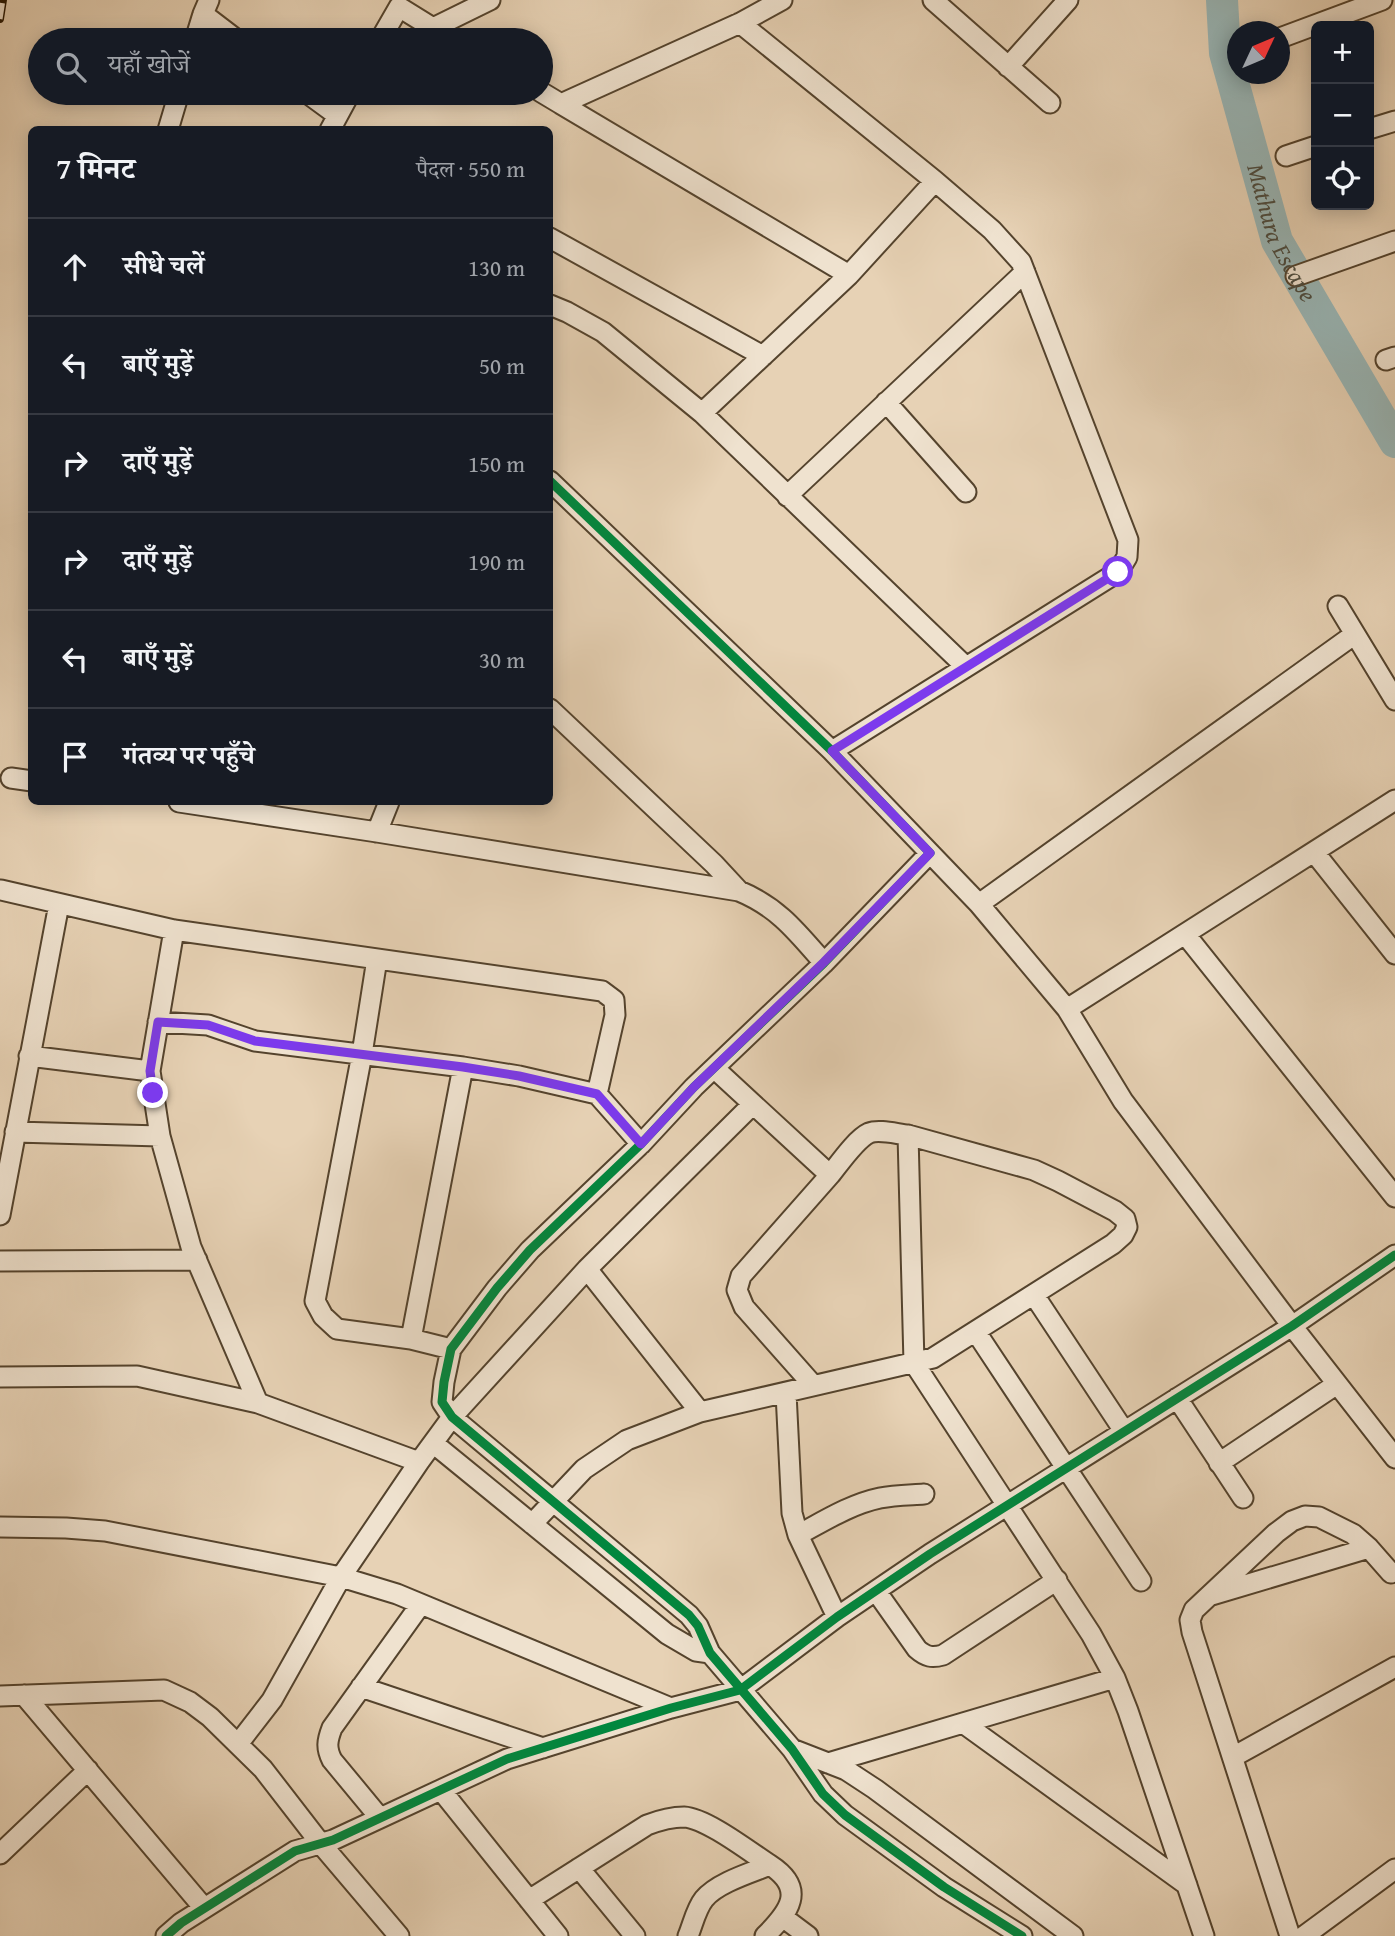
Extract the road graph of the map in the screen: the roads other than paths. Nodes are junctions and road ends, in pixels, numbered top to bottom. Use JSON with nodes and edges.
{"nodes":[{"id":1,"x":490,"y":0,"type":"edge"},
{"id":2,"x":782,"y":0,"type":"edge"},
{"id":3,"x":933,"y":0,"type":"edge"},
{"id":4,"x":1068,"y":0,"type":"edge"},
{"id":5,"x":1382,"y":0,"type":"edge"},
{"id":6,"x":394,"y":4,"type":"edge"},
{"id":7,"x":1350,"y":6,"type":"edge"},
{"id":8,"x":206,"y":7,"type":"edge"},
{"id":9,"x":740,"y":23,"type":"junction"},
{"id":10,"x":199,"y":28,"type":"edge"},
{"id":11,"x":226,"y":28,"type":"edge"},
{"id":12,"x":385,"y":28,"type":"edge"},
{"id":13,"x":433,"y":28,"type":"joint"},
{"id":14,"x":1290,"y":33,"type":"edge"},
{"id":15,"x":1008,"y":67,"type":"junction"},
{"id":16,"x":553,"y":99,"type":"edge"},
{"id":17,"x":1049,"y":103,"type":"dead end"},
{"id":18,"x":561,"y":104,"type":"junction"},
{"id":19,"x":175,"y":105,"type":"edge"},
{"id":20,"x":318,"y":105,"type":"edge"},
{"id":21,"x":343,"y":105,"type":"edge"},
{"id":22,"x":1395,"y":121,"type":"edge"},
{"id":23,"x":333,"y":122,"type":"edge"},
{"id":24,"x":169,"y":126,"type":"edge"},
{"id":25,"x":1374,"y":127,"type":"edge"},
{"id":26,"x":1313,"y":147,"type":"edge"},
{"id":27,"x":1286,"y":156,"type":"dead end"},
{"id":28,"x":935,"y":181,"type":"junction"},
{"id":29,"x":553,"y":240,"type":"edge"},
{"id":30,"x":1395,"y":241,"type":"edge"},
{"id":31,"x":1025,"y":272,"type":"junction"},
{"id":32,"x":849,"y":275,"type":"junction"},
{"id":33,"x":1296,"y":276,"type":"dead end"},
{"id":34,"x":553,"y":306,"type":"edge"},
{"id":35,"x":763,"y":356,"type":"junction"},
{"id":36,"x":886,"y":402,"type":"junction"},
{"id":37,"x":702,"y":413,"type":"junction"},
{"id":38,"x":553,"y":488,"type":"edge"},
{"id":39,"x":966,"y":492,"type":"dead end"},
{"id":40,"x":787,"y":496,"type":"junction"},
{"id":41,"x":1338,"y":606,"type":"dead end"},
{"id":42,"x":1355,"y":634,"type":"junction"},
{"id":43,"x":966,"y":667,"type":"junction"},
{"id":44,"x":1395,"y":700,"type":"edge"},
{"id":45,"x":553,"y":712,"type":"edge"},
{"id":46,"x":832,"y":751,"type":"junction"},
{"id":47,"x":11,"y":778,"type":"dead end"},
{"id":48,"x":28,"y":780,"type":"edge"},
{"id":49,"x":1395,"y":800,"type":"edge"},
{"id":50,"x":215,"y":805,"type":"edge"},
{"id":51,"x":388,"y":805,"type":"edge"},
{"id":52,"x":377,"y":832,"type":"junction"},
{"id":53,"x":1314,"y":852,"type":"junction"},
{"id":54,"x":930,"y":853,"type":"junction"},
{"id":55,"x":1,"y":890,"type":"edge"},
{"id":56,"x":739,"y":891,"type":"junction"},
{"id":57,"x":59,"y":904,"type":"junction"},
{"id":58,"x":979,"y":904,"type":"junction"},
{"id":59,"x":174,"y":930,"type":"junction"},
{"id":60,"x":1185,"y":934,"type":"junction"},
{"id":61,"x":1391,"y":943,"type":"edge"},
{"id":62,"x":377,"y":959,"type":"junction"},
{"id":63,"x":824,"y":962,"type":"junction"},
{"id":64,"x":1067,"y":1009,"type":"junction"},
{"id":65,"x":158,"y":1022,"type":"junction"},
{"id":66,"x":362,"y":1054,"type":"junction"},
{"id":67,"x":29,"y":1056,"type":"junction"},
{"id":68,"x":463,"y":1067,"type":"junction"},
{"id":69,"x":714,"y":1068,"type":"junction"},
{"id":70,"x":150,"y":1071,"type":"junction"},
{"id":71,"x":597,"y":1094,"type":"junction"},
{"id":72,"x":753,"y":1104,"type":"junction"},
{"id":73,"x":15,"y":1132,"type":"junction"},
{"id":74,"x":908,"y":1135,"type":"junction"},
{"id":75,"x":160,"y":1136,"type":"junction"},
{"id":76,"x":641,"y":1144,"type":"junction"},
{"id":77,"x":830,"y":1175,"type":"junction"},
{"id":78,"x":1395,"y":1197,"type":"edge"},
{"id":79,"x":0,"y":1215,"type":"edge"},
{"id":80,"x":1395,"y":1255,"type":"edge"},
{"id":81,"x":197,"y":1260,"type":"junction"},
{"id":82,"x":0,"y":1261,"type":"edge"},
{"id":83,"x":587,"y":1269,"type":"junction"},
{"id":84,"x":1034,"y":1295,"type":"junction"},
{"id":85,"x":1292,"y":1326,"type":"junction"},
{"id":86,"x":976,"y":1332,"type":"junction"},
{"id":87,"x":411,"y":1339,"type":"junction"},
{"id":88,"x":451,"y":1349,"type":"junction"},
{"id":89,"x":914,"y":1363,"type":"junction"},
{"id":90,"x":0,"y":1377,"type":"edge"},
{"id":91,"x":1337,"y":1384,"type":"junction"},
{"id":92,"x":813,"y":1385,"type":"junction"},
{"id":93,"x":786,"y":1392,"type":"junction"},
{"id":94,"x":1177,"y":1398,"type":"junction"},
{"id":95,"x":258,"y":1403,"type":"junction"},
{"id":96,"x":700,"y":1412,"type":"junction"},
{"id":97,"x":452,"y":1418,"type":"junction"},
{"id":98,"x":1124,"y":1431,"type":"junction"},
{"id":99,"x":433,"y":1443,"type":"junction"},
{"id":100,"x":1395,"y":1458,"type":"edge"},
{"id":101,"x":419,"y":1462,"type":"junction"},
{"id":102,"x":1220,"y":1463,"type":"junction"},
{"id":103,"x":1066,"y":1468,"type":"junction"},
{"id":104,"x":924,"y":1494,"type":"dead end"},
{"id":105,"x":1243,"y":1498,"type":"dead end"},
{"id":106,"x":553,"y":1501,"type":"junction"},
{"id":107,"x":1008,"y":1504,"type":"junction"},
{"id":108,"x":532,"y":1524,"type":"junction"},
{"id":109,"x":0,"y":1527,"type":"edge"},
{"id":110,"x":799,"y":1535,"type":"junction"},
{"id":111,"x":1369,"y":1548,"type":"junction"},
{"id":112,"x":1391,"y":1573,"type":"dead end"},
{"id":113,"x":341,"y":1577,"type":"junction"},
{"id":114,"x":1056,"y":1580,"type":"junction"},
{"id":115,"x":1141,"y":1581,"type":"dead end"},
{"id":116,"x":876,"y":1591,"type":"junction"},
{"id":117,"x":1209,"y":1596,"type":"junction"},
{"id":118,"x":421,"y":1604,"type":"junction"},
{"id":119,"x":837,"y":1617,"type":"junction"},
{"id":120,"x":709,"y":1653,"type":"junction"},
{"id":121,"x":1395,"y":1667,"type":"edge"},
{"id":122,"x":1115,"y":1678,"type":"junction"},
{"id":123,"x":361,"y":1687,"type":"junction"},
{"id":124,"x":740,"y":1689,"type":"junction"},
{"id":125,"x":24,"y":1695,"type":"junction"},
{"id":126,"x":0,"y":1696,"type":"edge"},
{"id":127,"x":671,"y":1708,"type":"junction"},
{"id":128,"x":963,"y":1723,"type":"junction"},
{"id":129,"x":238,"y":1744,"type":"junction"},
{"id":130,"x":543,"y":1748,"type":"junction"},
{"id":131,"x":792,"y":1749,"type":"junction"},
{"id":132,"x":1233,"y":1757,"type":"junction"},
{"id":133,"x":828,"y":1763,"type":"junction"},
{"id":134,"x":88,"y":1770,"type":"junction"},
{"id":135,"x":440,"y":1790,"type":"junction"},
{"id":136,"x":380,"y":1818,"type":"junction"},
{"id":137,"x":321,"y":1843,"type":"junction"},
{"id":138,"x":0,"y":1854,"type":"edge"},
{"id":139,"x":770,"y":1865,"type":"junction"},
{"id":140,"x":579,"y":1868,"type":"junction"},
{"id":141,"x":1395,"y":1868,"type":"edge"},
{"id":142,"x":1187,"y":1885,"type":"junction"},
{"id":143,"x":529,"y":1900,"type":"junction"},
{"id":144,"x":204,"y":1908,"type":"junction"},
{"id":145,"x":784,"y":1918,"type":"junction"},
{"id":146,"x":166,"y":1936,"type":"edge"},
{"id":147,"x":399,"y":1936,"type":"edge"},
{"id":148,"x":558,"y":1936,"type":"edge"},
{"id":149,"x":635,"y":1936,"type":"edge"},
{"id":150,"x":688,"y":1936,"type":"edge"},
{"id":151,"x":765,"y":1936,"type":"edge"},
{"id":152,"x":808,"y":1936,"type":"edge"},
{"id":153,"x":1022,"y":1936,"type":"edge"},
{"id":154,"x":1073,"y":1936,"type":"edge"},
{"id":155,"x":1204,"y":1936,"type":"edge"},
{"id":156,"x":1290,"y":1936,"type":"edge"},
{"id":157,"x":1304,"y":1936,"type":"edge"}],
"edges":[{"from":1,"to":13,"type":"street"},
{"from":2,"to":9,"type":"street"},
{"from":3,"to":15,"type":"street"},
{"from":4,"to":15,"type":"street"},
{"from":5,"to":7,"type":"street"},
{"from":6,"to":12,"type":"street"},
{"from":6,"to":13,"type":"street"},
{"from":7,"to":14,"type":"street"},
{"from":8,"to":10,"type":"street"},
{"from":8,"to":11,"type":"street"},
{"from":9,"to":18,"type":"street"},
{"from":9,"to":28,"type":"street"},
{"from":15,"to":17,"type":"street"},
{"from":16,"to":18,"type":"street"},
{"from":18,"to":32,"type":"street"},
{"from":19,"to":24,"type":"street"},
{"from":20,"to":23,"type":"street"},
{"from":21,"to":23,"type":"street"},
{"from":22,"to":25,"type":"street"},
{"from":26,"to":27,"type":"street"},
{"from":28,"to":31,"type":"street"},
{"from":28,"to":32,"type":"street"},
{"from":29,"to":35,"type":"street"},
{"from":30,"to":33,"type":"street"},
{"from":31,"to":36,"type":"street"},
{"from":31,"to":43,"type":"street"},
{"from":32,"to":35,"type":"street"},
{"from":34,"to":37,"type":"street"},
{"from":35,"to":37,"type":"street"},
{"from":36,"to":39,"type":"street"},
{"from":36,"to":40,"type":"street"},
{"from":37,"to":40,"type":"street"},
{"from":38,"to":46,"type":"street"},
{"from":40,"to":43,"type":"street"},
{"from":41,"to":42,"type":"street"},
{"from":42,"to":44,"type":"street"},
{"from":42,"to":58,"type":"street"},
{"from":43,"to":46,"type":"street"},
{"from":45,"to":56,"type":"street"},
{"from":46,"to":54,"type":"street"},
{"from":47,"to":48,"type":"street"},
{"from":49,"to":53,"type":"street"},
{"from":50,"to":52,"type":"street"},
{"from":51,"to":52,"type":"street"},
{"from":52,"to":56,"type":"street"},
{"from":53,"to":60,"type":"street"},
{"from":53,"to":61,"type":"street"},
{"from":54,"to":58,"type":"street"},
{"from":54,"to":63,"type":"street"},
{"from":55,"to":57,"type":"street"},
{"from":56,"to":63,"type":"street"},
{"from":57,"to":59,"type":"street"},
{"from":57,"to":67,"type":"street"},
{"from":58,"to":64,"type":"street"},
{"from":59,"to":62,"type":"street"},
{"from":59,"to":65,"type":"street"},
{"from":60,"to":64,"type":"street"},
{"from":60,"to":78,"type":"street"},
{"from":62,"to":66,"type":"street"},
{"from":62,"to":71,"type":"street"},
{"from":63,"to":69,"type":"street"},
{"from":64,"to":85,"type":"street"},
{"from":65,"to":66,"type":"street"},
{"from":65,"to":70,"type":"street"},
{"from":66,"to":68,"type":"street"},
{"from":66,"to":87,"type":"street"},
{"from":67,"to":70,"type":"street"},
{"from":67,"to":73,"type":"street"},
{"from":68,"to":71,"type":"street"},
{"from":68,"to":87,"type":"street"},
{"from":69,"to":72,"type":"street"},
{"from":69,"to":76,"type":"street"},
{"from":70,"to":75,"type":"street"},
{"from":71,"to":76,"type":"street"},
{"from":72,"to":77,"type":"street"},
{"from":72,"to":83,"type":"street"},
{"from":73,"to":75,"type":"street"},
{"from":73,"to":79,"type":"street"},
{"from":74,"to":77,"type":"street"},
{"from":74,"to":84,"type":"street"},
{"from":74,"to":89,"type":"street"},
{"from":75,"to":81,"type":"street"},
{"from":76,"to":88,"type":"street"},
{"from":77,"to":92,"type":"street"},
{"from":80,"to":85,"type":"street"},
{"from":81,"to":82,"type":"street"},
{"from":81,"to":95,"type":"street"},
{"from":83,"to":96,"type":"street"},
{"from":83,"to":97,"type":"street"},
{"from":84,"to":86,"type":"street"},
{"from":84,"to":98,"type":"street"},
{"from":85,"to":91,"type":"street"},
{"from":85,"to":94,"type":"street"},
{"from":86,"to":89,"type":"street"},
{"from":86,"to":103,"type":"street"},
{"from":87,"to":88,"type":"street"},
{"from":88,"to":97,"type":"street"},
{"from":89,"to":92,"type":"street"},
{"from":89,"to":107,"type":"street"},
{"from":90,"to":95,"type":"street"},
{"from":91,"to":100,"type":"street"},
{"from":91,"to":102,"type":"street"},
{"from":92,"to":93,"type":"street"},
{"from":93,"to":96,"type":"street"},
{"from":93,"to":110,"type":"street"},
{"from":94,"to":98,"type":"street"},
{"from":94,"to":102,"type":"street"},
{"from":95,"to":101,"type":"street"},
{"from":96,"to":106,"type":"street"},
{"from":97,"to":99,"type":"street"},
{"from":97,"to":106,"type":"street"},
{"from":98,"to":103,"type":"street"},
{"from":99,"to":101,"type":"street"},
{"from":99,"to":108,"type":"street"},
{"from":101,"to":113,"type":"street"},
{"from":102,"to":105,"type":"street"},
{"from":103,"to":107,"type":"street"},
{"from":103,"to":115,"type":"street"},
{"from":104,"to":110,"type":"street"},
{"from":106,"to":108,"type":"street"},
{"from":106,"to":120,"type":"street"},
{"from":107,"to":114,"type":"street"},
{"from":107,"to":116,"type":"street"},
{"from":108,"to":120,"type":"street"},
{"from":109,"to":113,"type":"street"},
{"from":110,"to":119,"type":"street"},
{"from":111,"to":112,"type":"street"},
{"from":111,"to":117,"type":"street"},
{"from":111,"to":117,"type":"street"},
{"from":113,"to":118,"type":"street"},
{"from":113,"to":129,"type":"street"},
{"from":114,"to":116,"type":"street"},
{"from":114,"to":122,"type":"street"},
{"from":116,"to":119,"type":"street"},
{"from":117,"to":132,"type":"street"},
{"from":118,"to":123,"type":"street"},
{"from":118,"to":127,"type":"street"},
{"from":119,"to":124,"type":"street"},
{"from":120,"to":124,"type":"street"},
{"from":121,"to":132,"type":"street"},
{"from":122,"to":128,"type":"street"},
{"from":122,"to":142,"type":"street"},
{"from":123,"to":130,"type":"street"},
{"from":123,"to":136,"type":"street"},
{"from":124,"to":127,"type":"street"},
{"from":124,"to":131,"type":"street"},
{"from":125,"to":126,"type":"street"},
{"from":125,"to":129,"type":"street"},
{"from":125,"to":134,"type":"street"},
{"from":127,"to":130,"type":"street"},
{"from":128,"to":133,"type":"street"},
{"from":128,"to":142,"type":"street"},
{"from":129,"to":137,"type":"street"},
{"from":130,"to":135,"type":"street"},
{"from":131,"to":133,"type":"street"},
{"from":131,"to":153,"type":"street"},
{"from":132,"to":156,"type":"street"},
{"from":133,"to":154,"type":"street"},
{"from":134,"to":138,"type":"street"},
{"from":134,"to":144,"type":"street"},
{"from":135,"to":136,"type":"street"},
{"from":135,"to":143,"type":"street"},
{"from":136,"to":137,"type":"street"},
{"from":137,"to":144,"type":"street"},
{"from":137,"to":147,"type":"street"},
{"from":139,"to":140,"type":"street"},
{"from":139,"to":145,"type":"street"},
{"from":139,"to":150,"type":"street"},
{"from":140,"to":143,"type":"street"},
{"from":140,"to":149,"type":"street"},
{"from":141,"to":157,"type":"street"},
{"from":142,"to":155,"type":"street"},
{"from":143,"to":148,"type":"street"},
{"from":144,"to":146,"type":"street"},
{"from":145,"to":151,"type":"street"},
{"from":145,"to":152,"type":"street"}]}
